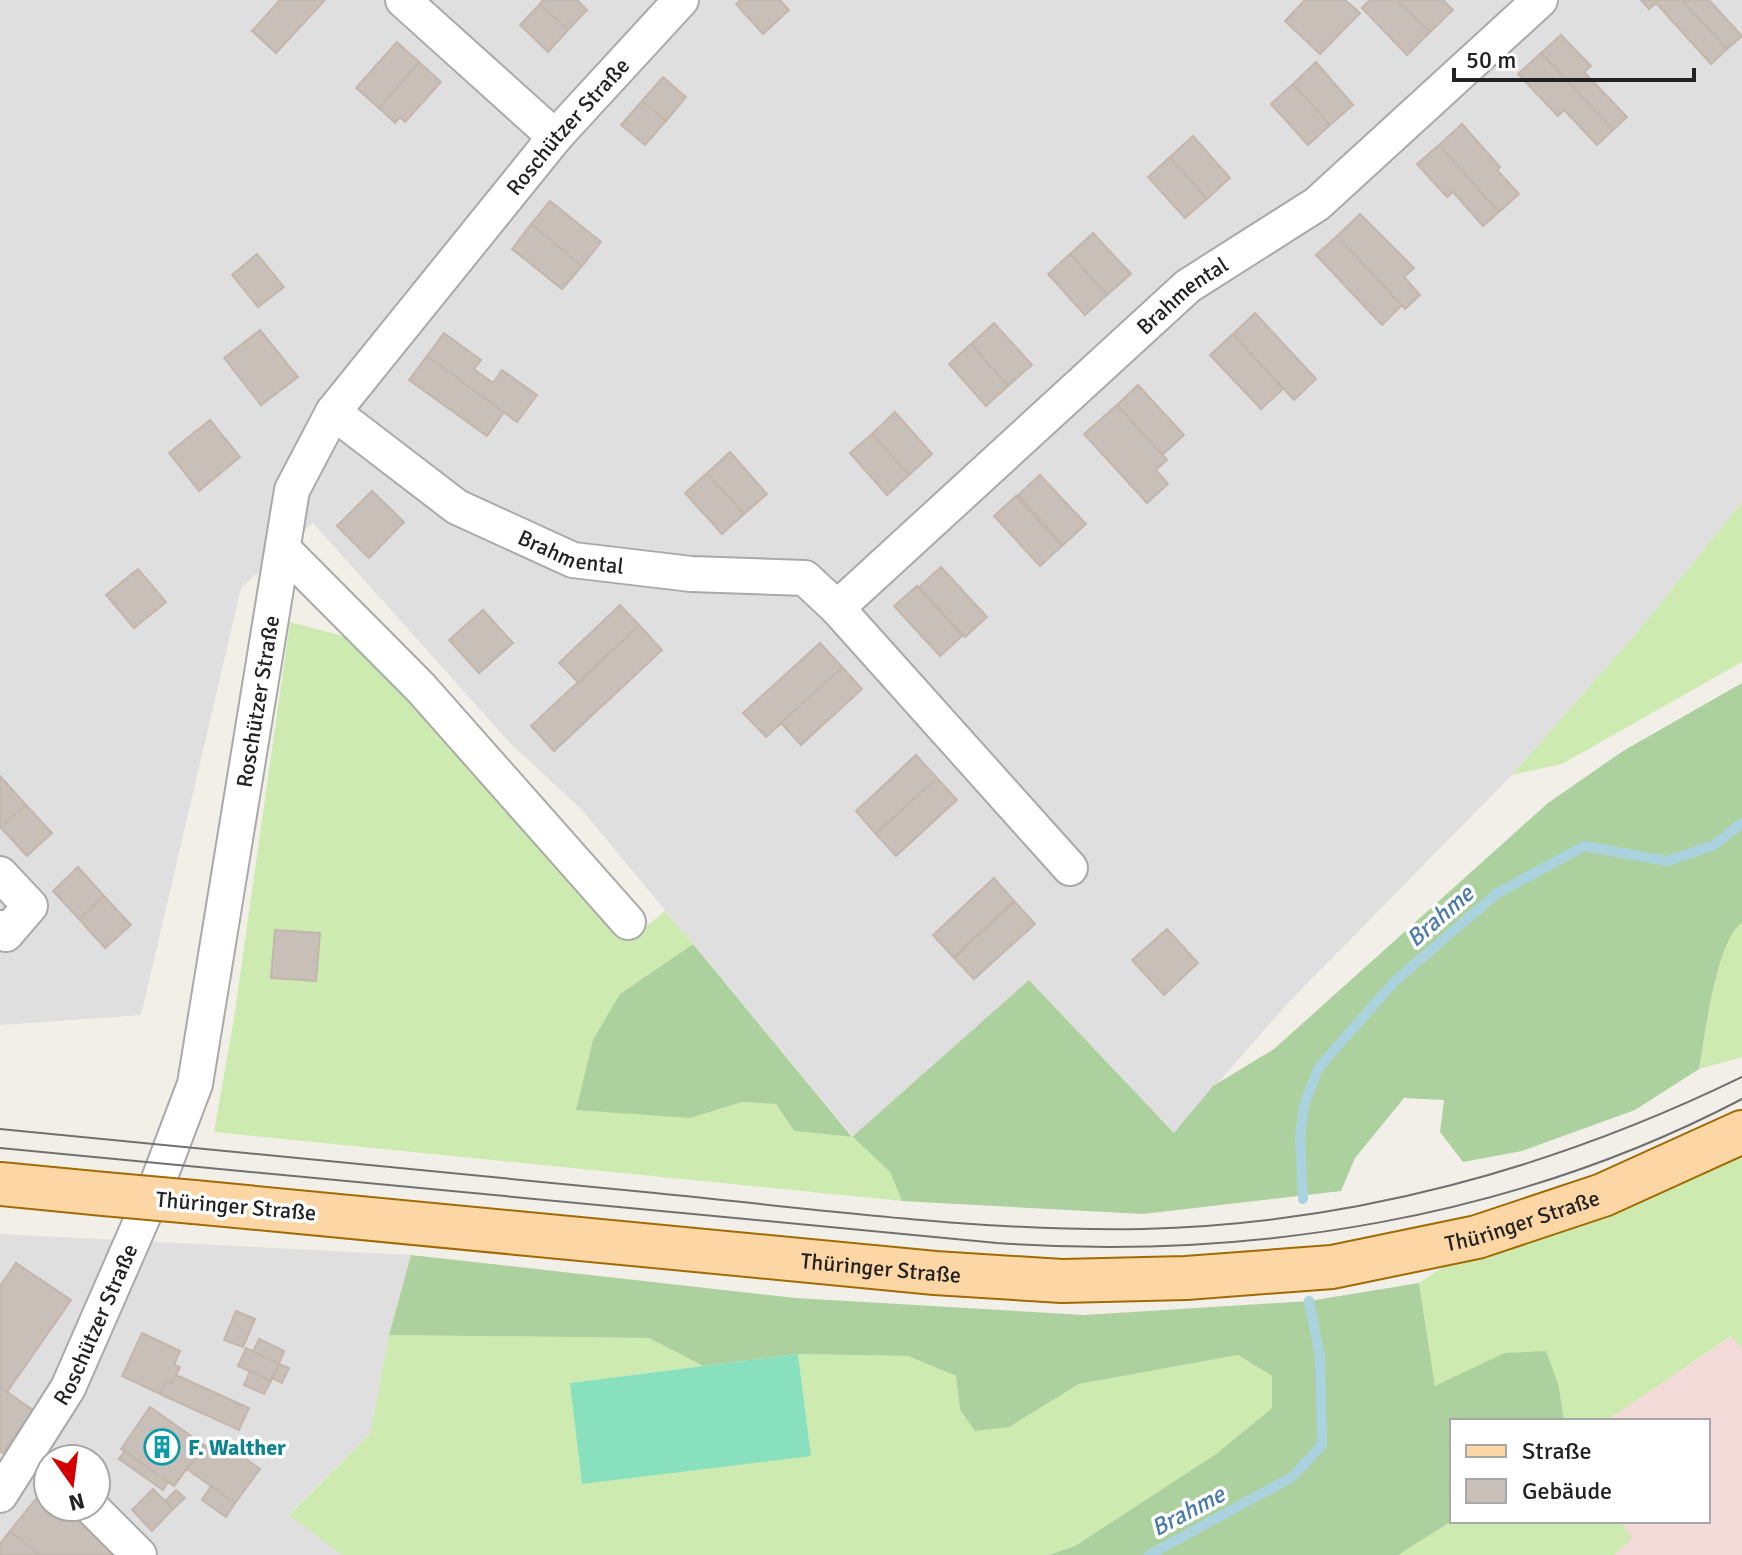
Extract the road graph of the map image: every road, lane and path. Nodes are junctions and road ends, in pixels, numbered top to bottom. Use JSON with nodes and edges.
{"nodes":[{"id":1,"x":403,"y":0,"type":"edge"},
{"id":2,"x":681,"y":0,"type":"edge"},
{"id":3,"x":1540,"y":0,"type":"edge"},
{"id":4,"x":555,"y":137,"type":"junction"},
{"id":5,"x":333,"y":412,"type":"junction"},
{"id":6,"x":283,"y":549,"type":"junction"},
{"id":7,"x":837,"y":608,"type":"junction"},
{"id":8,"x":1070,"y":868,"type":"dead end"},
{"id":9,"x":0,"y":874,"type":"edge"},
{"id":10,"x":628,"y":922,"type":"dead end"},
{"id":11,"x":0,"y":928,"type":"edge"},
{"id":12,"x":1742,"y":1132,"type":"edge"},
{"id":13,"x":0,"y":1184,"type":"edge"},
{"id":14,"x":45,"y":1443,"type":"edge"},
{"id":15,"x":32,"y":1465,"type":"edge"},
{"id":16,"x":0,"y":1495,"type":"edge"},
{"id":17,"x":107,"y":1523,"type":"edge"},
{"id":18,"x":139,"y":1555,"type":"edge"}],
"edges":[{"from":1,"to":4,"type":"street"},
{"from":2,"to":4,"type":"street","name":"Roschützer Straße"},
{"from":3,"to":7,"type":"street","name":"Brahmental"},
{"from":4,"to":5,"type":"street","name":"Roschützer Straße"},
{"from":5,"to":6,"type":"street","name":"Roschützer Straße"},
{"from":5,"to":7,"type":"street","name":"Brahmental"},
{"from":6,"to":10,"type":"street"},
{"from":6,"to":14,"type":"street","name":"Roschützer Straße"},
{"from":7,"to":8,"type":"street","name":"Brahmental"},
{"from":9,"to":11,"type":"street"},
{"from":12,"to":13,"type":"main road","name":"Thüringer Straße","bridge":true},
{"from":15,"to":16,"type":"street","name":"Roschützer Straße"},
{"from":17,"to":18,"type":"street"}]}
